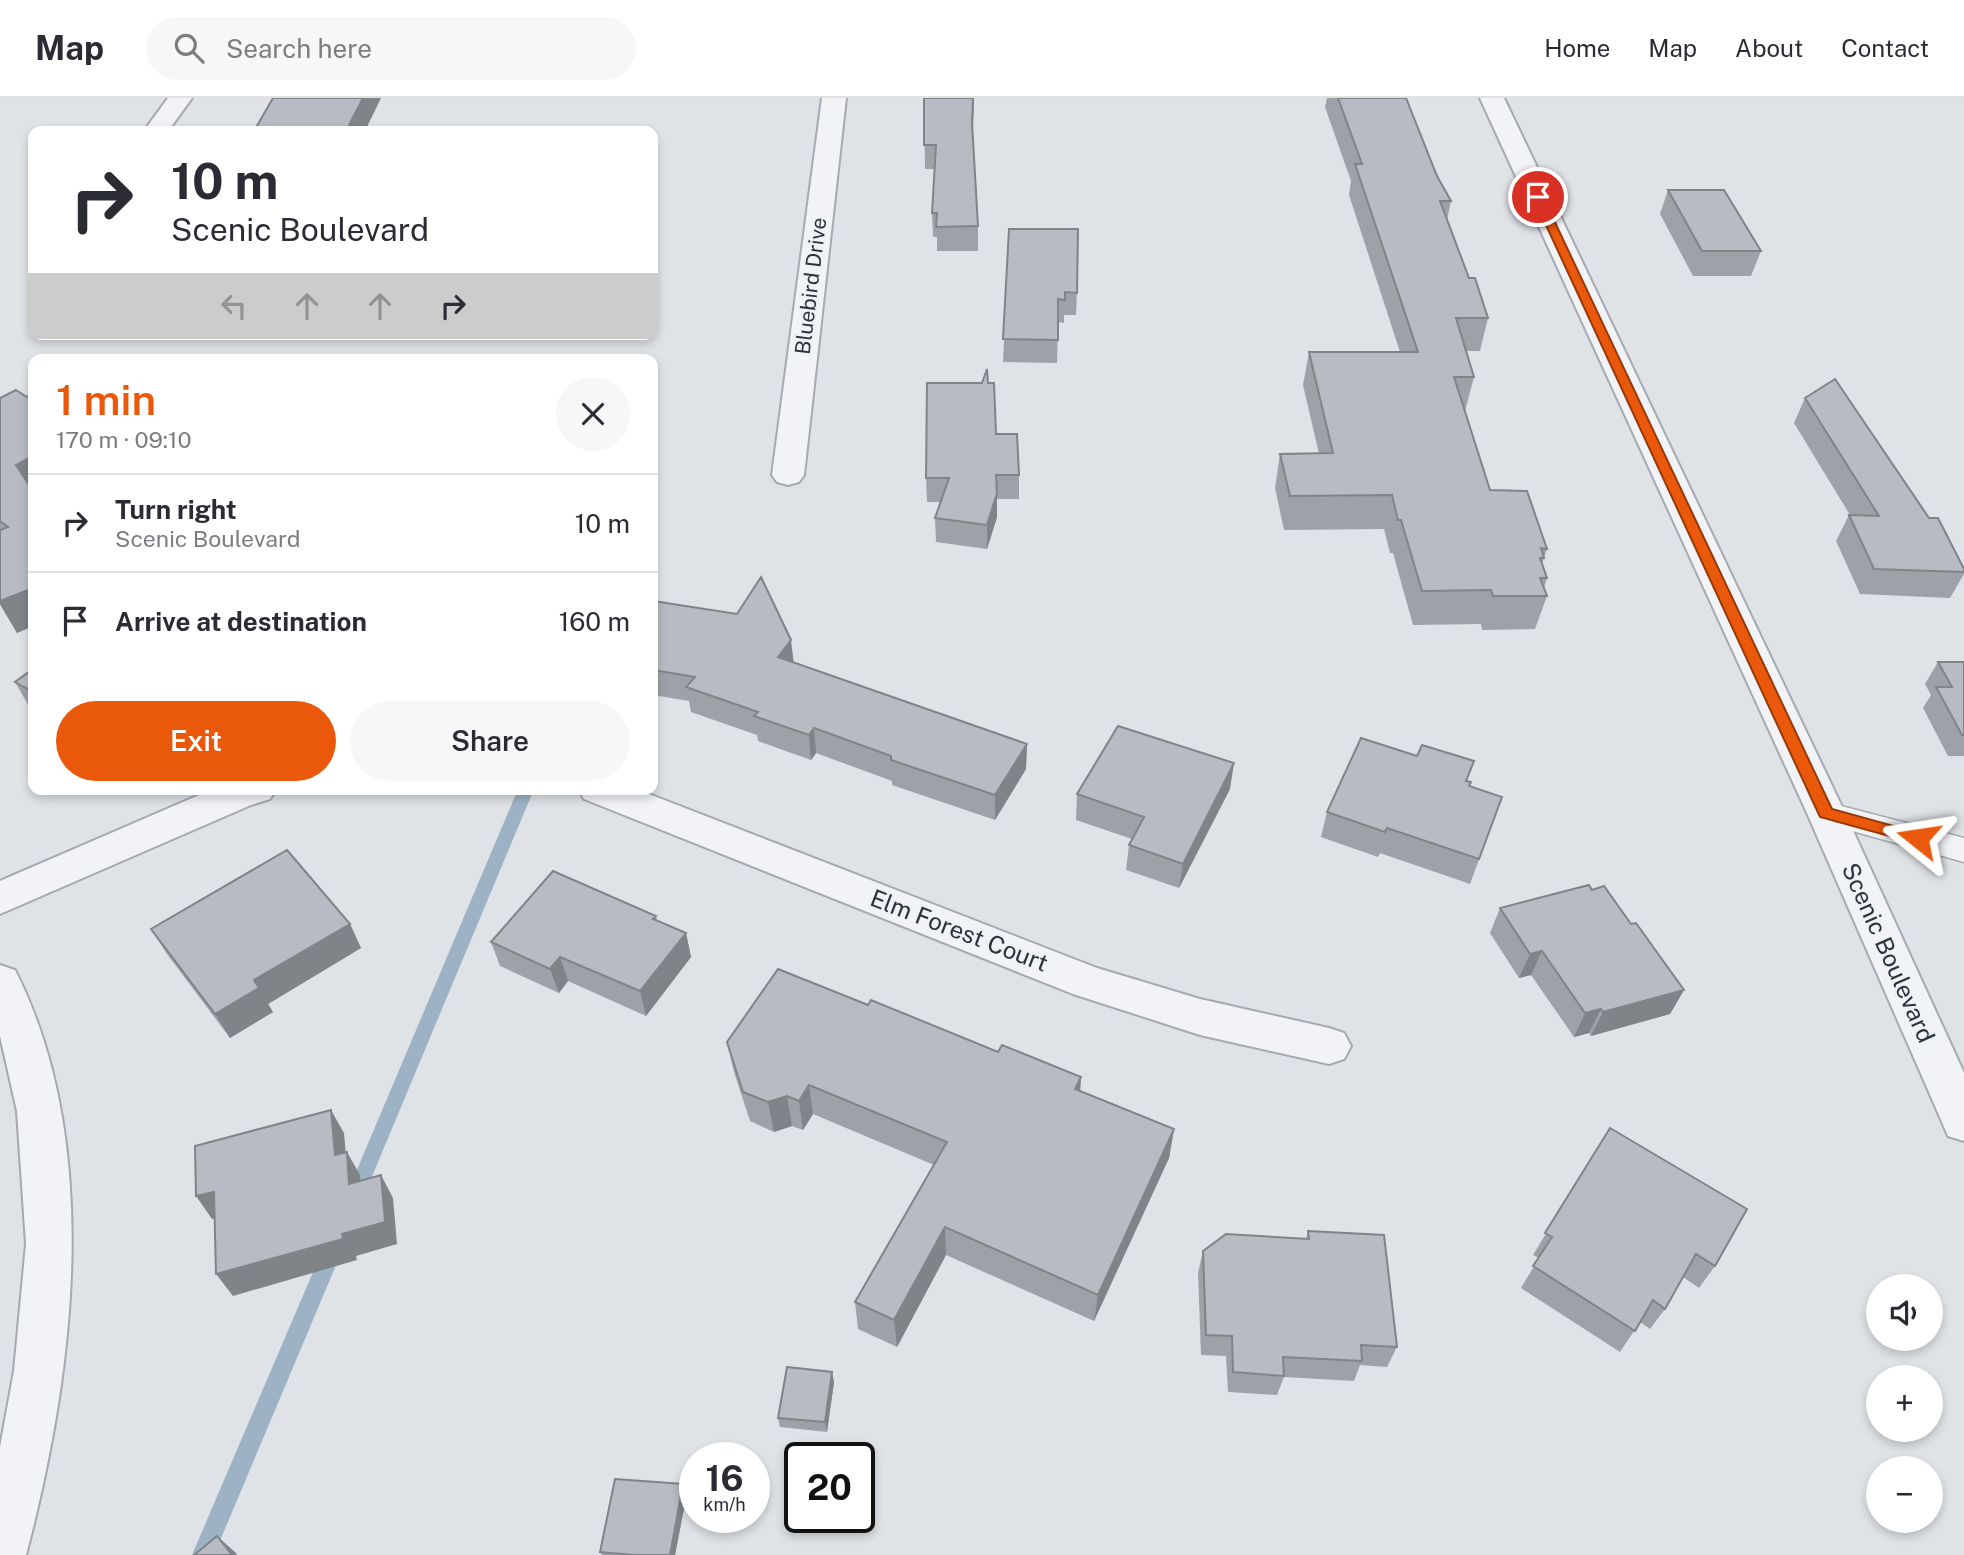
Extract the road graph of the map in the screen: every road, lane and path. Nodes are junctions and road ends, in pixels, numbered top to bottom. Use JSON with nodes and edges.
{"nodes":[{"id":1,"x":180,"y":98,"type":"edge"},
{"id":2,"x":834,"y":98,"type":"edge"},
{"id":3,"x":1492,"y":98,"type":"edge"},
{"id":4,"x":160,"y":126,"type":"edge"},
{"id":5,"x":789,"y":475,"type":"dead end"},
{"id":6,"x":236,"y":795,"type":"edge"},
{"id":7,"x":612,"y":795,"type":"edge"},
{"id":8,"x":1826,"y":813,"type":"junction"},
{"id":9,"x":1964,"y":850,"type":"edge"},
{"id":10,"x":0,"y":898,"type":"edge"},
{"id":11,"x":0,"y":982,"type":"edge"},
{"id":12,"x":1329,"y":1046,"type":"dead end"},
{"id":13,"x":1964,"y":1122,"type":"edge"},
{"id":14,"x":0,"y":1554,"type":"edge"}],
"edges":[{"from":1,"to":4,"type":"street"},
{"from":2,"to":5,"type":"street","name":"Bluebird Drive"},
{"from":3,"to":8,"type":"street","name":"Scenic Boulevard"},
{"from":6,"to":10,"type":"street"},
{"from":7,"to":12,"type":"street","name":"Elm Forest Court"},
{"from":8,"to":9,"type":"lane"},
{"from":8,"to":13,"type":"street","name":"Scenic Boulevard"},
{"from":11,"to":14,"type":"street"}]}
